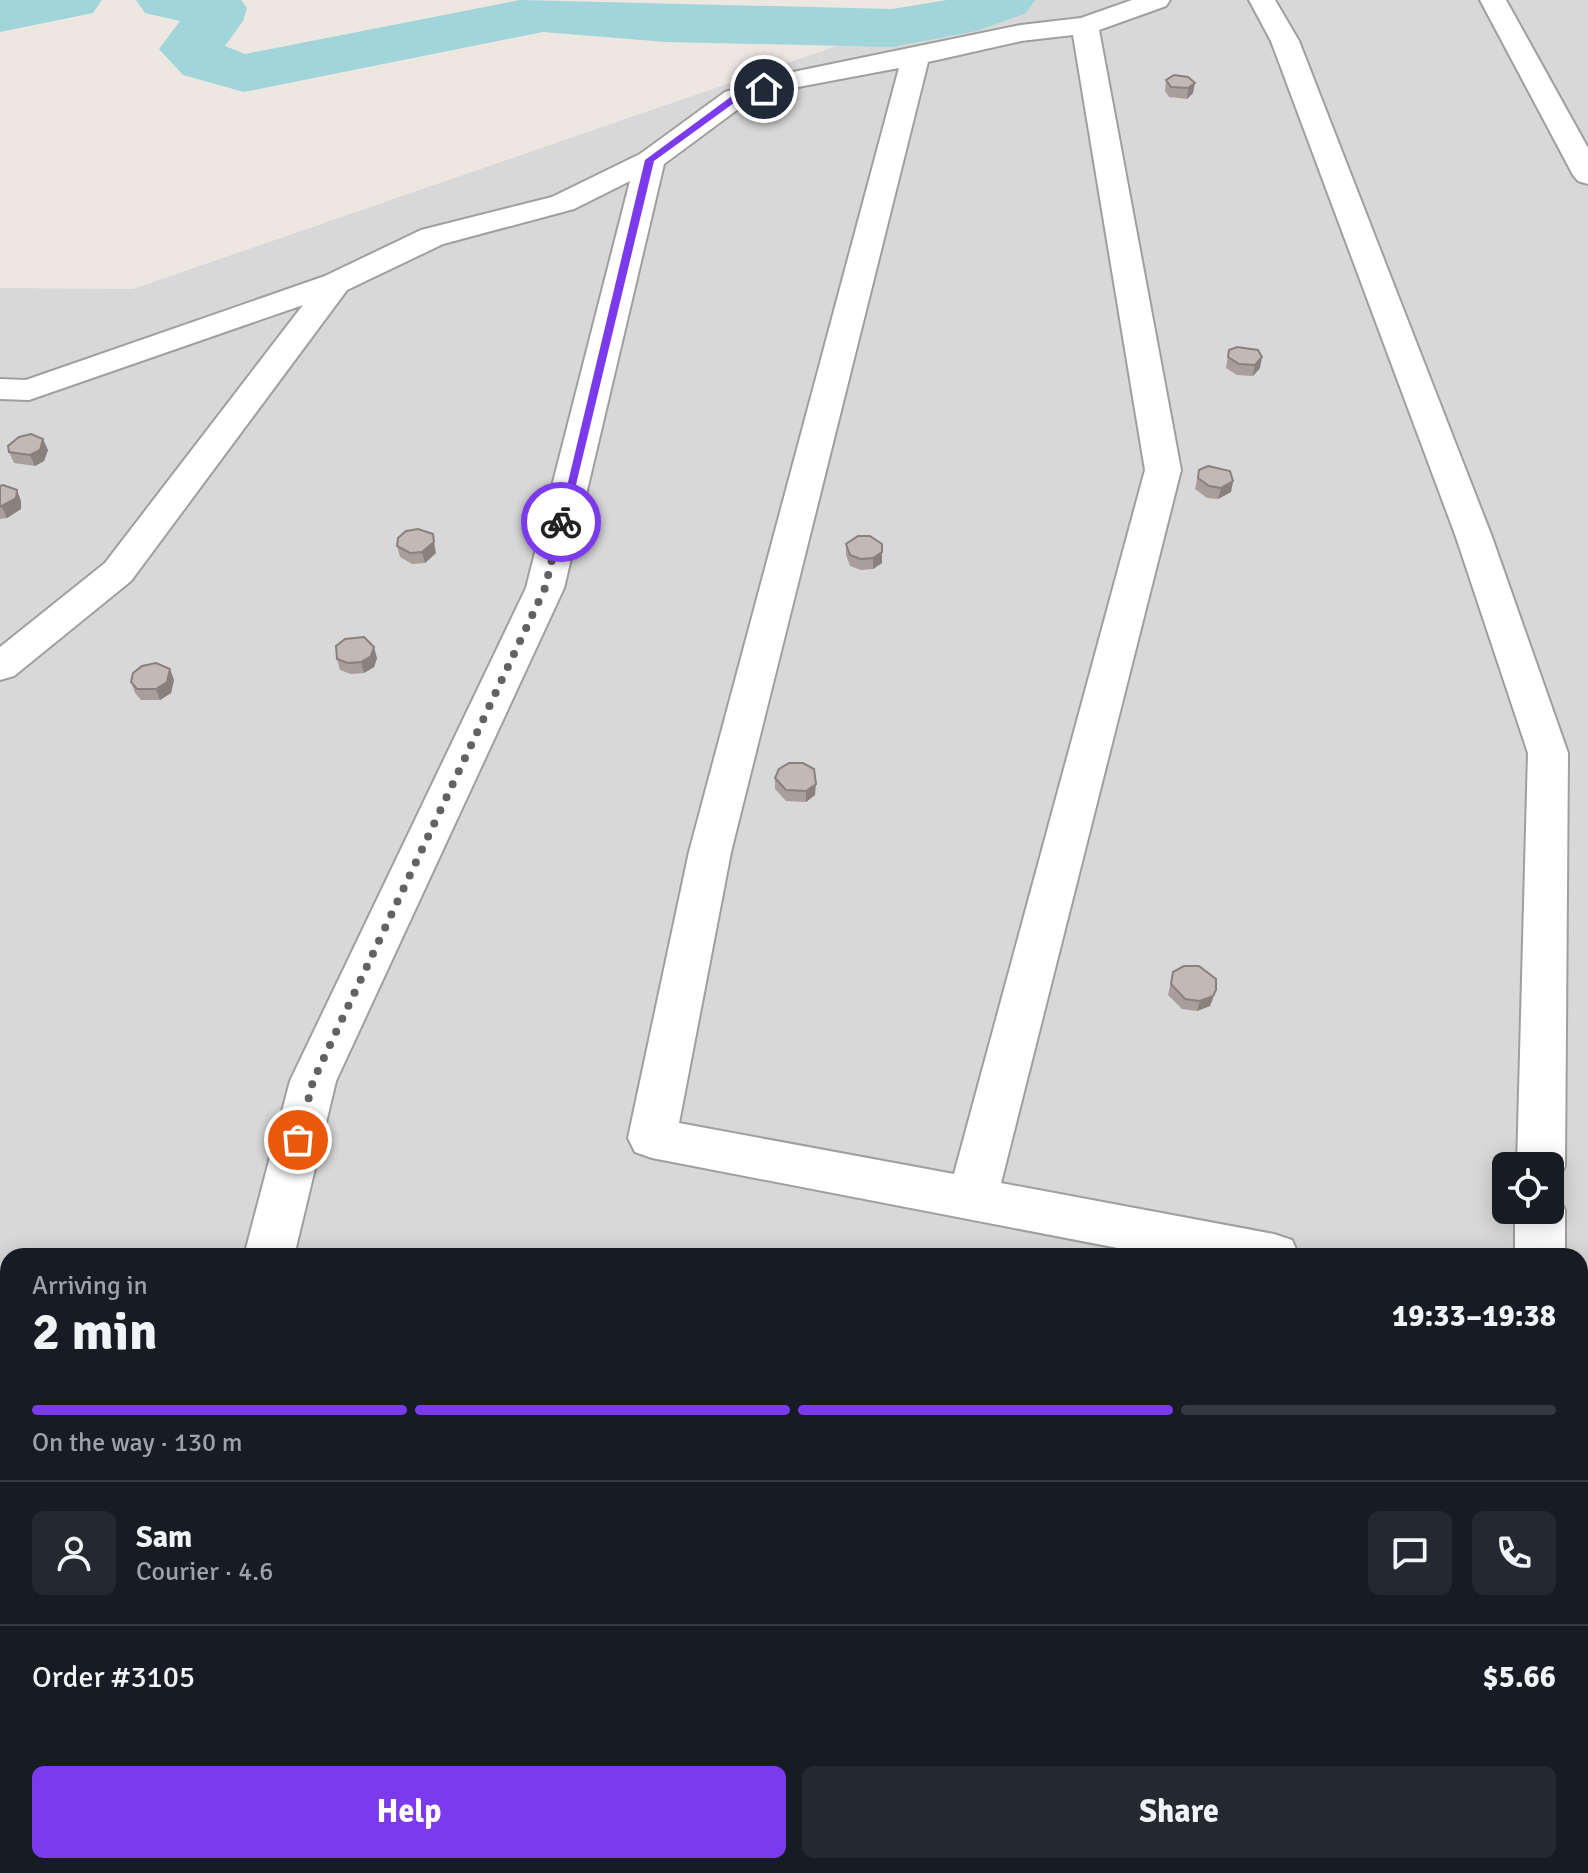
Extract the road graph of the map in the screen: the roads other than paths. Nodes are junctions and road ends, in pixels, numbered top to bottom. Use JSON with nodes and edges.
{"nodes":[{"id":1,"x":1157,"y":0,"type":"edge"},
{"id":2,"x":1262,"y":0,"type":"edge"},
{"id":3,"x":1493,"y":0,"type":"edge"},
{"id":4,"x":1085,"y":26,"type":"junction"},
{"id":5,"x":916,"y":57,"type":"junction"},
{"id":6,"x":650,"y":160,"type":"junction"},
{"id":7,"x":1588,"y":175,"type":"edge"},
{"id":8,"x":336,"y":283,"type":"junction"},
{"id":9,"x":14,"y":389,"type":"edge"},
{"id":10,"x":0,"y":410,"type":"edge"},
{"id":11,"x":0,"y":667,"type":"edge"},
{"id":12,"x":1541,"y":1152,"type":"edge"},
{"id":13,"x":972,"y":1199,"type":"junction"},
{"id":14,"x":1540,"y":1224,"type":"edge"},
{"id":15,"x":271,"y":1248,"type":"edge"},
{"id":16,"x":1232,"y":1248,"type":"edge"},
{"id":17,"x":1540,"y":1248,"type":"edge"}],
"edges":[{"from":1,"to":4,"type":"street"},
{"from":2,"to":12,"type":"street"},
{"from":3,"to":7,"type":"street"},
{"from":4,"to":5,"type":"street"},
{"from":4,"to":13,"type":"street"},
{"from":5,"to":6,"type":"street"},
{"from":5,"to":13,"type":"street"},
{"from":6,"to":8,"type":"street"},
{"from":6,"to":15,"type":"street"},
{"from":8,"to":9,"type":"street"},
{"from":8,"to":11,"type":"street"},
{"from":9,"to":10,"type":"street"},
{"from":13,"to":16,"type":"street"},
{"from":14,"to":17,"type":"street"}]}
